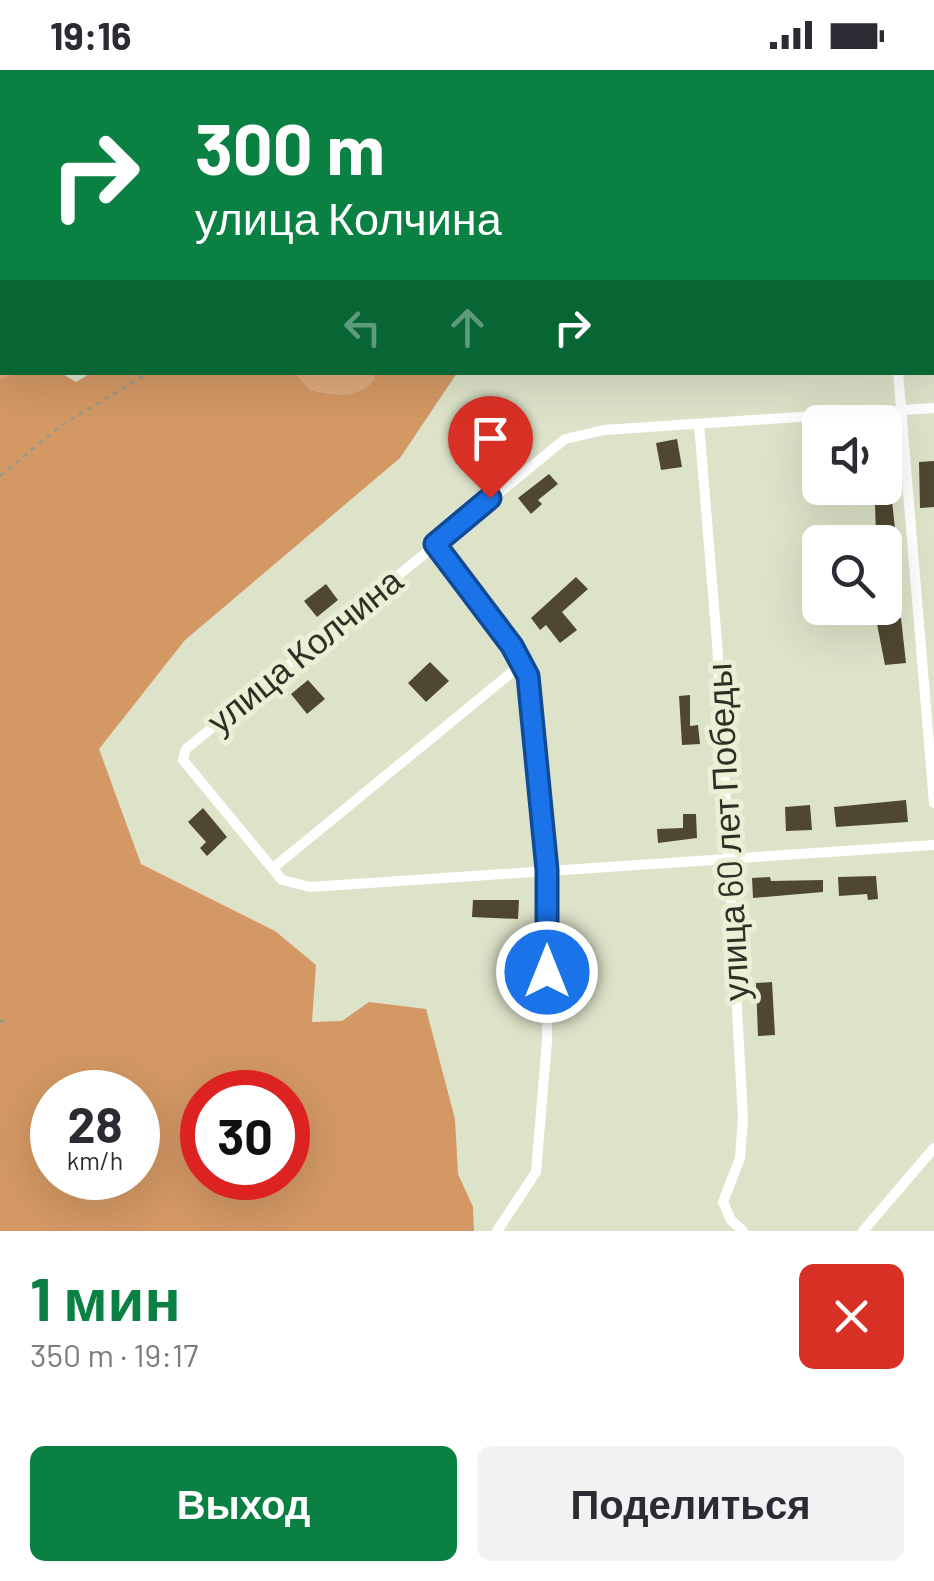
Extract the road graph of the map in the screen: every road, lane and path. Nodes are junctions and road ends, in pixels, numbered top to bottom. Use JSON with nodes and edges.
{"nodes":[{"id":1,"x":145,"y":375,"type":"edge"},
{"id":2,"x":898,"y":375,"type":"edge"},
{"id":3,"x":900,"y":405,"type":"edge"},
{"id":4,"x":934,"y":408,"type":"edge"},
{"id":5,"x":902,"y":411,"type":"edge"},
{"id":6,"x":802,"y":417,"type":"edge"},
{"id":7,"x":699,"y":424,"type":"junction"},
{"id":8,"x":902,"y":434,"type":"edge"},
{"id":9,"x":0,"y":476,"type":"edge"},
{"id":10,"x":435,"y":544,"type":"junction"},
{"id":11,"x":522,"y":664,"type":"junction"},
{"id":12,"x":934,"y":803,"type":"edge"},
{"id":13,"x":934,"y":846,"type":"edge"},
{"id":14,"x":730,"y":861,"type":"junction"},
{"id":15,"x":273,"y":868,"type":"junction"},
{"id":16,"x":547,"y":870,"type":"junction"},
{"id":17,"x":934,"y":1148,"type":"edge"},
{"id":18,"x":497,"y":1231,"type":"edge"},
{"id":19,"x":743,"y":1231,"type":"edge"},
{"id":20,"x":863,"y":1231,"type":"edge"}],
"edges":[{"from":1,"to":9,"type":"path"},
{"from":2,"to":3,"type":"street"},
{"from":4,"to":5,"type":"street","name":"улица Колчина"},
{"from":6,"to":7,"type":"street","name":"улица Колчина"},
{"from":7,"to":10,"type":"street","name":"улица Колчина"},
{"from":7,"to":14,"type":"street","name":"улица 60 лет Победы"},
{"from":8,"to":12,"type":"street"},
{"from":10,"to":11,"type":"street"},
{"from":10,"to":15,"type":"street","name":"улица Колчина"},
{"from":11,"to":15,"type":"street"},
{"from":11,"to":16,"type":"street"},
{"from":13,"to":14,"type":"street"},
{"from":14,"to":16,"type":"street"},
{"from":14,"to":19,"type":"street","name":"улица 60 лет Победы"},
{"from":15,"to":16,"type":"street"},
{"from":16,"to":18,"type":"street"},
{"from":17,"to":20,"type":"street"}]}
